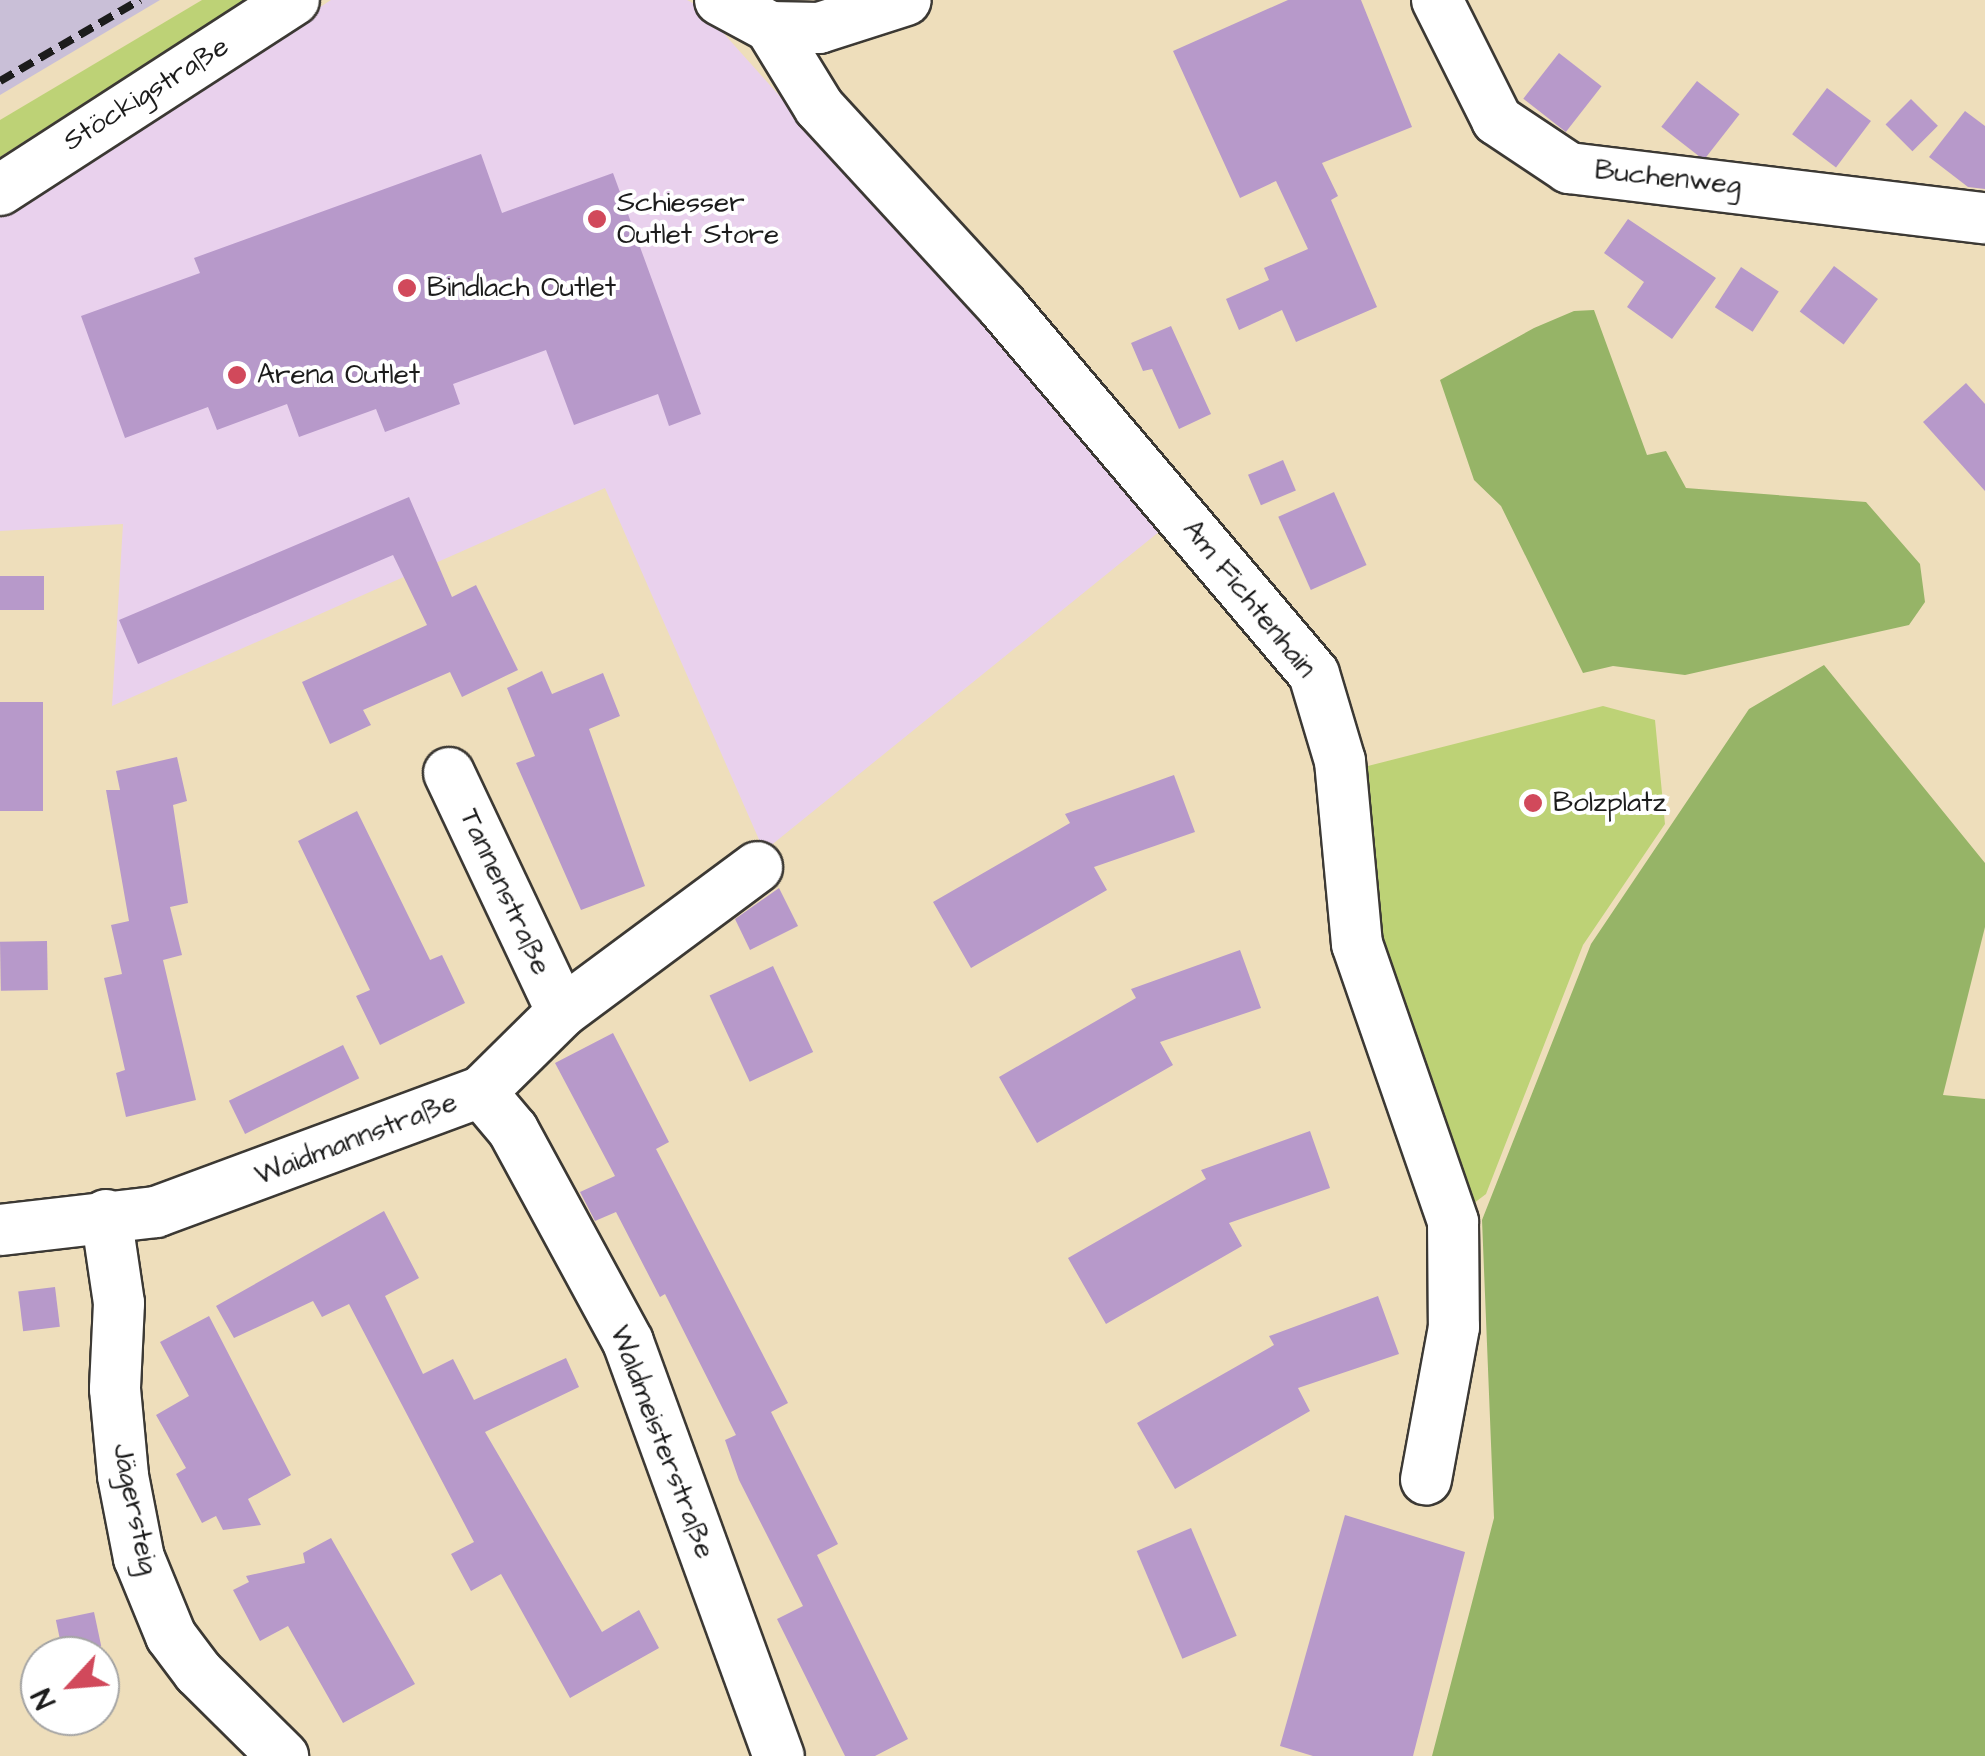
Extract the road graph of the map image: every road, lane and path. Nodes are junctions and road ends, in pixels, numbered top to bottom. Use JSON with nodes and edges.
{"nodes":[{"id":1,"x":294,"y":0,"type":"edge"},
{"id":2,"x":720,"y":0,"type":"edge"},
{"id":3,"x":906,"y":0,"type":"edge"},
{"id":4,"x":1438,"y":0,"type":"edge"},
{"id":5,"x":770,"y":27,"type":"junction"},
{"id":6,"x":0,"y":190,"type":"edge"},
{"id":7,"x":1985,"y":218,"type":"edge"},
{"id":8,"x":449,"y":772,"type":"dead end"},
{"id":9,"x":758,"y":867,"type":"dead end"},
{"id":10,"x":562,"y":1012,"type":"junction"},
{"id":11,"x":481,"y":1092,"type":"junction"},
{"id":12,"x":106,"y":1215,"type":"junction"},
{"id":13,"x":0,"y":1230,"type":"edge"},
{"id":14,"x":1426,"y":1479,"type":"dead end"},
{"id":15,"x":283,"y":1756,"type":"edge"},
{"id":16,"x":779,"y":1756,"type":"edge"}],
"edges":[{"from":1,"to":6,"type":"street","name":"Stöckigstraße"},
{"from":2,"to":5,"type":"street"},
{"from":3,"to":5,"type":"street"},
{"from":4,"to":7,"type":"street","name":"Buchenweg"},
{"from":5,"to":14,"type":"street","name":"Am Fichtenhain"},
{"from":8,"to":10,"type":"street","name":"Tannenstraße"},
{"from":9,"to":10,"type":"street","name":"Waidmannstraße"},
{"from":10,"to":11,"type":"street","name":"Waidmannstraße"},
{"from":11,"to":12,"type":"street","name":"Waidmannstraße"},
{"from":11,"to":16,"type":"street","name":"Waldmeisterstraße"},
{"from":12,"to":13,"type":"street","name":"Waidmannstraße"},
{"from":12,"to":15,"type":"street","name":"Jägersteig"}]}
